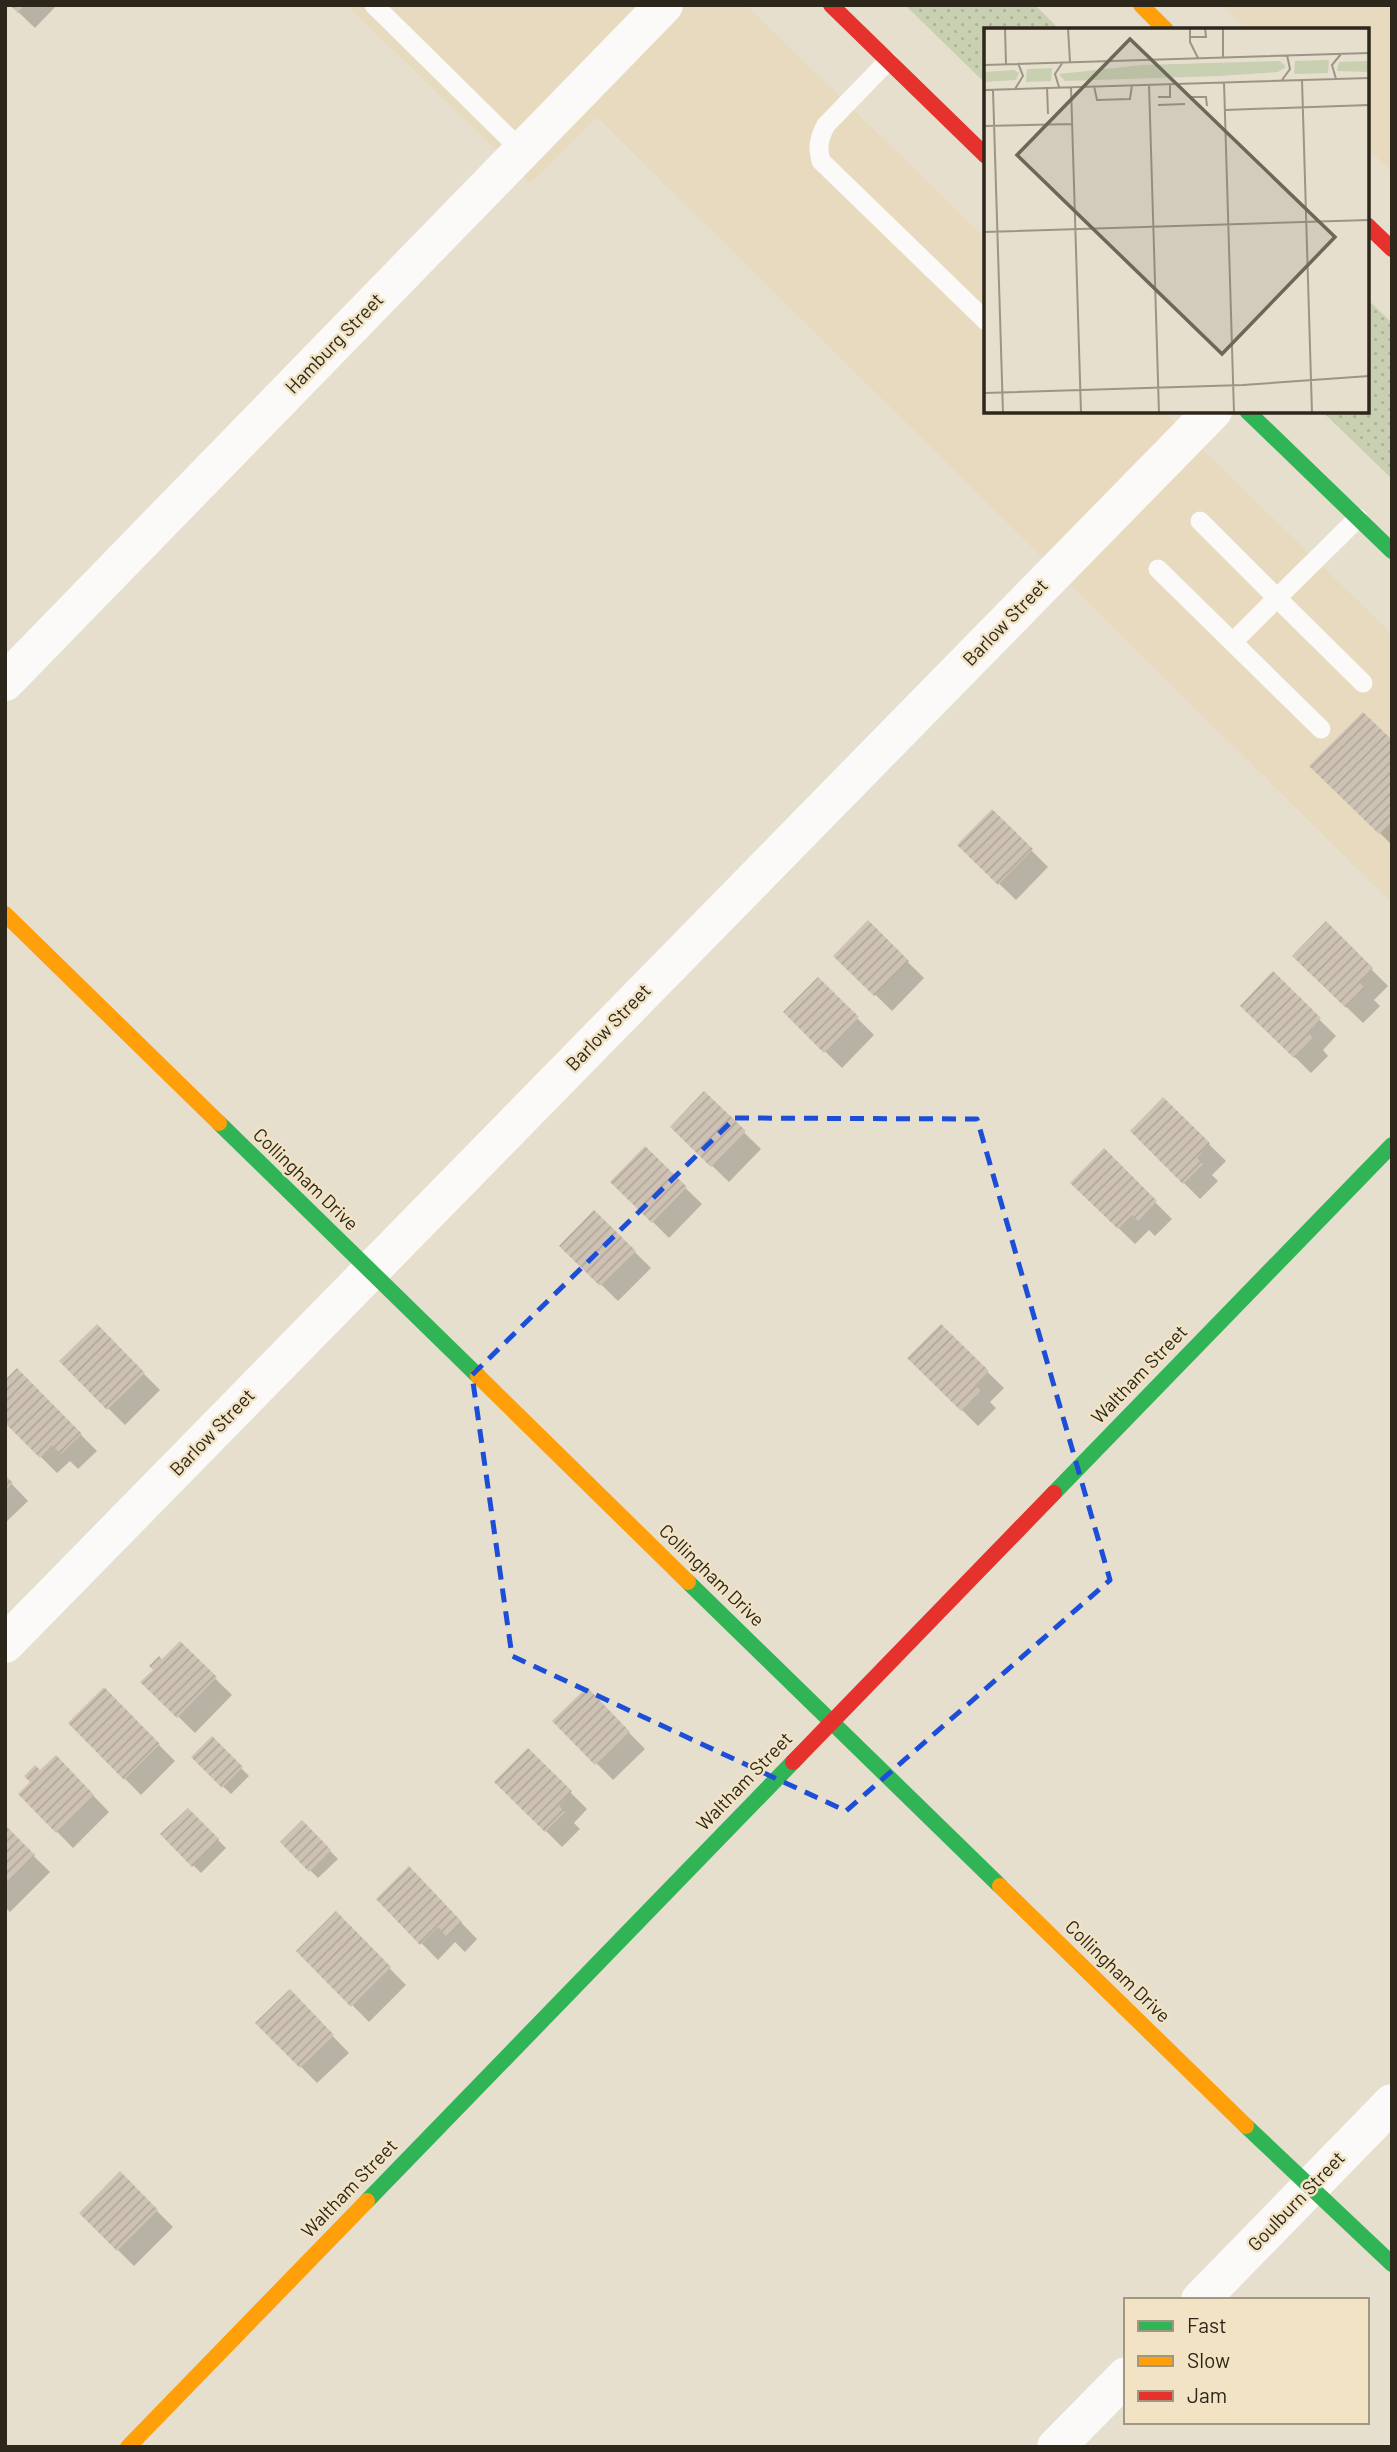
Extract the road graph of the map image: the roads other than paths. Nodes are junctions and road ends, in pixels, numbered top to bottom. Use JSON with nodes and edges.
{"nodes":[{"id":1,"x":374,"y":5,"type":"edge"},
{"id":2,"x":664,"y":5,"type":"edge"},
{"id":3,"x":831,"y":5,"type":"edge"},
{"id":4,"x":1141,"y":5,"type":"edge"},
{"id":5,"x":1164,"y":28,"type":"edge"},
{"id":6,"x":888,"y":61,"type":"junction"},
{"id":7,"x":522,"y":151,"type":"junction"},
{"id":8,"x":984,"y":154,"type":"edge"},
{"id":9,"x":1369,"y":227,"type":"edge"},
{"id":10,"x":1392,"y":249,"type":"edge"},
{"id":11,"x":984,"y":319,"type":"edge"},
{"id":12,"x":1211,"y":413,"type":"edge"},
{"id":13,"x":1249,"y":413,"type":"edge"},
{"id":14,"x":1358,"y":518,"type":"junction"},
{"id":15,"x":1200,"y":521,"type":"dead end"},
{"id":16,"x":1392,"y":551,"type":"edge"},
{"id":17,"x":1158,"y":569,"type":"dead end"},
{"id":18,"x":1277,"y":598,"type":"junction"},
{"id":19,"x":1234,"y":641,"type":"junction"},
{"id":20,"x":5,"y":682,"type":"edge"},
{"id":21,"x":1363,"y":683,"type":"dead end"},
{"id":22,"x":1321,"y":729,"type":"dead end"},
{"id":23,"x":5,"y":914,"type":"edge"},
{"id":24,"x":1392,"y":1145,"type":"edge"},
{"id":25,"x":370,"y":1270,"type":"junction"},
{"id":26,"x":5,"y":1644,"type":"edge"},
{"id":27,"x":831,"y":1721,"type":"junction"},
{"id":28,"x":1392,"y":2103,"type":"edge"},
{"id":29,"x":1309,"y":2187,"type":"junction"},
{"id":30,"x":1392,"y":2264,"type":"edge"},
{"id":31,"x":1202,"y":2298,"type":"edge"},
{"id":32,"x":1124,"y":2378,"type":"edge"},
{"id":33,"x":128,"y":2447,"type":"edge"},
{"id":34,"x":1056,"y":2447,"type":"edge"}],
"edges":[{"from":1,"to":7,"type":"lane"},
{"from":2,"to":7,"type":"street","name":"Hamburg Street"},
{"from":3,"to":6,"type":"main road"},
{"from":4,"to":5,"type":"main road"},
{"from":6,"to":8,"type":"main road"},
{"from":6,"to":11,"type":"lane"},
{"from":7,"to":20,"type":"street","name":"Hamburg Street"},
{"from":9,"to":10,"type":"main road"},
{"from":12,"to":25,"type":"street","name":"Barlow Street"},
{"from":13,"to":14,"type":"main road"},
{"from":14,"to":16,"type":"main road"},
{"from":14,"to":18,"type":"lane"},
{"from":15,"to":18,"type":"lane"},
{"from":17,"to":19,"type":"lane"},
{"from":18,"to":19,"type":"lane"},
{"from":18,"to":21,"type":"lane"},
{"from":19,"to":22,"type":"lane"},
{"from":23,"to":25,"type":"main road","name":"Collingham Drive"},
{"from":24,"to":27,"type":"main road","name":"Waltham Street"},
{"from":25,"to":26,"type":"street","name":"Barlow Street"},
{"from":25,"to":27,"type":"main road","name":"Collingham Drive"},
{"from":27,"to":29,"type":"main road","name":"Collingham Drive"},
{"from":27,"to":33,"type":"main road","name":"Waltham Street"},
{"from":28,"to":29,"type":"street","name":"Goulburn Street"},
{"from":29,"to":30,"type":"main road","name":"Collingham Drive"},
{"from":29,"to":31,"type":"street","name":"Goulburn Street"},
{"from":32,"to":34,"type":"street"}]}
